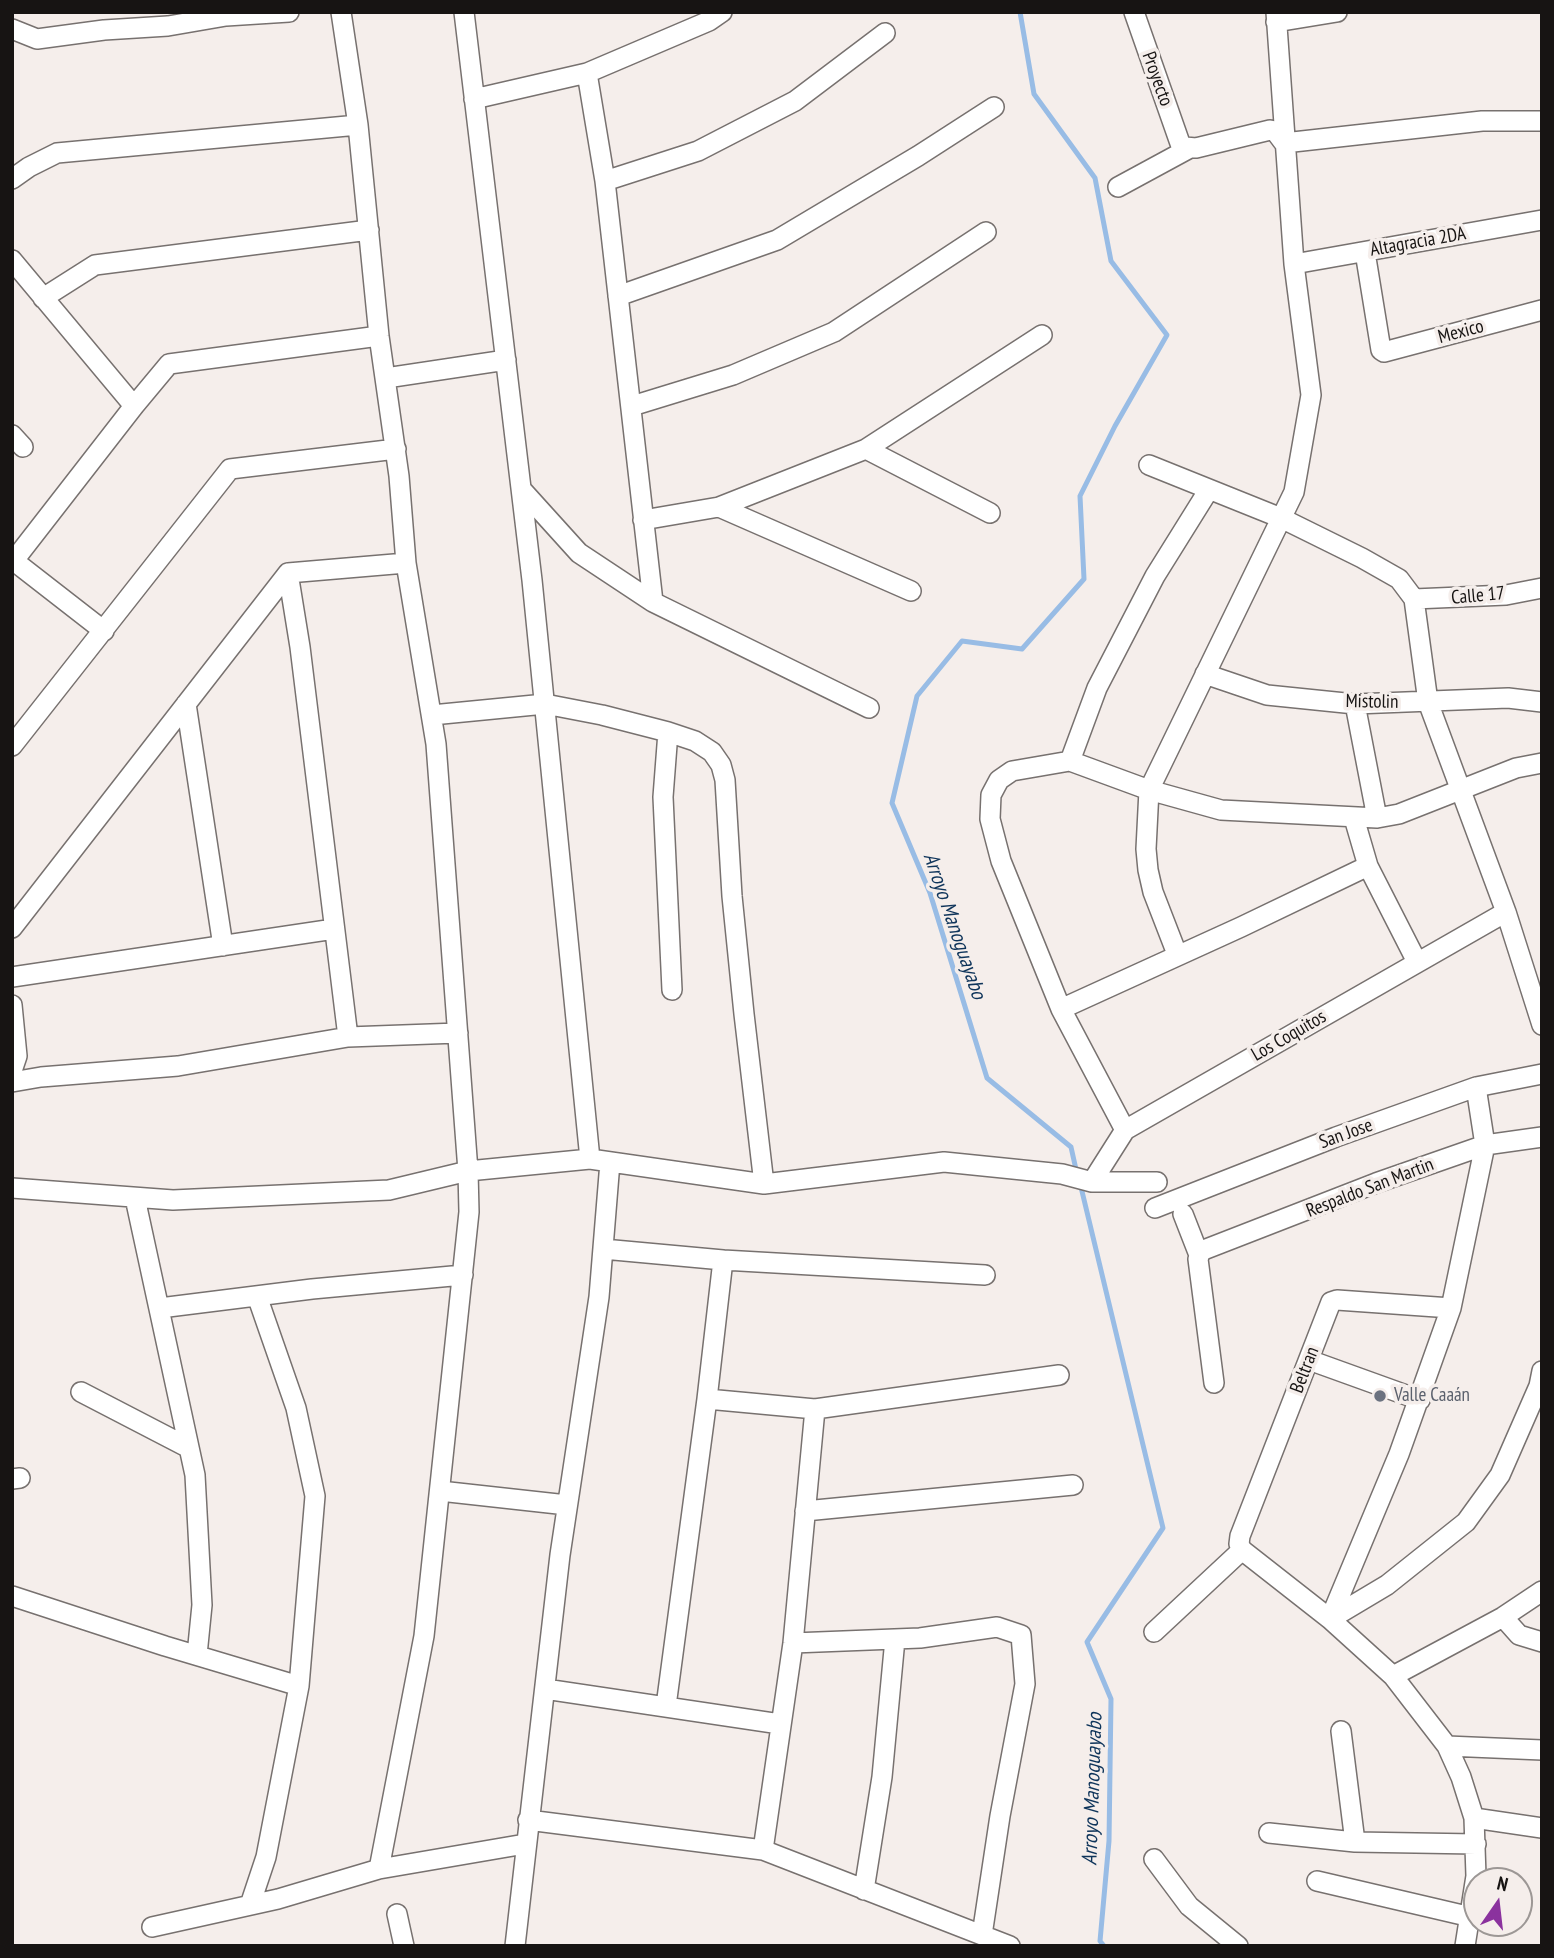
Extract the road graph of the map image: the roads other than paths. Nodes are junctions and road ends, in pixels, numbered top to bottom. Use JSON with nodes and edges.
{"nodes":[{"id":1,"x":289,"y":12,"type":"edge"},
{"id":2,"x":341,"y":12,"type":"edge"},
{"id":3,"x":464,"y":12,"type":"edge"},
{"id":4,"x":722,"y":12,"type":"edge"},
{"id":5,"x":1134,"y":12,"type":"edge"},
{"id":6,"x":1337,"y":12,"type":"edge"},
{"id":7,"x":225,"y":14,"type":"edge"},
{"id":8,"x":1276,"y":17,"type":"edge"},
{"id":9,"x":100,"y":21,"type":"edge"},
{"id":10,"x":12,"y":29,"type":"edge"},
{"id":11,"x":885,"y":33,"type":"dead end"},
{"id":12,"x":587,"y":73,"type":"junction"},
{"id":13,"x":474,"y":99,"type":"junction"},
{"id":14,"x":994,"y":107,"type":"dead end"},
{"id":15,"x":1542,"y":121,"type":"edge"},
{"id":16,"x":358,"y":125,"type":"junction"},
{"id":17,"x":1283,"y":143,"type":"junction"},
{"id":18,"x":1185,"y":147,"type":"junction"},
{"id":19,"x":12,"y":179,"type":"edge"},
{"id":20,"x":606,"y":181,"type":"junction"},
{"id":21,"x":1118,"y":187,"type":"dead end"},
{"id":22,"x":1542,"y":220,"type":"edge"},
{"id":23,"x":369,"y":230,"type":"junction"},
{"id":24,"x":986,"y":232,"type":"dead end"},
{"id":25,"x":1365,"y":252,"type":"junction"},
{"id":26,"x":12,"y":260,"type":"edge"},
{"id":27,"x":1294,"y":264,"type":"junction"},
{"id":28,"x":618,"y":296,"type":"junction"},
{"id":29,"x":43,"y":298,"type":"junction"},
{"id":30,"x":1542,"y":310,"type":"edge"},
{"id":31,"x":1042,"y":335,"type":"dead end"},
{"id":32,"x":379,"y":336,"type":"junction"},
{"id":33,"x":506,"y":360,"type":"junction"},
{"id":34,"x":386,"y":378,"type":"junction"},
{"id":35,"x":134,"y":406,"type":"junction"},
{"id":36,"x":632,"y":406,"type":"junction"},
{"id":37,"x":396,"y":449,"type":"junction"},
{"id":38,"x":866,"y":449,"type":"junction"},
{"id":39,"x":1149,"y":466,"type":"dead end"},
{"id":40,"x":522,"y":490,"type":"junction"},
{"id":41,"x":1208,"y":491,"type":"junction"},
{"id":42,"x":719,"y":507,"type":"junction"},
{"id":43,"x":990,"y":513,"type":"dead end"},
{"id":44,"x":1281,"y":518,"type":"junction"},
{"id":45,"x":643,"y":520,"type":"junction"},
{"id":46,"x":13,"y":562,"type":"edge"},
{"id":47,"x":406,"y":563,"type":"junction"},
{"id":48,"x":288,"y":573,"type":"junction"},
{"id":49,"x":1542,"y":588,"type":"edge"},
{"id":50,"x":911,"y":591,"type":"dead end"},
{"id":51,"x":1414,"y":599,"type":"junction"},
{"id":52,"x":653,"y":602,"type":"junction"},
{"id":53,"x":104,"y":631,"type":"junction"},
{"id":54,"x":1205,"y":674,"type":"junction"},
{"id":55,"x":1428,"y":702,"type":"junction"},
{"id":56,"x":1542,"y":702,"type":"edge"},
{"id":57,"x":186,"y":704,"type":"junction"},
{"id":58,"x":545,"y":704,"type":"junction"},
{"id":59,"x":1355,"y":704,"type":"junction"},
{"id":60,"x":869,"y":708,"type":"dead end"},
{"id":61,"x":432,"y":715,"type":"junction"},
{"id":62,"x":668,"y":732,"type":"junction"},
{"id":63,"x":12,"y":746,"type":"edge"},
{"id":64,"x":1070,"y":761,"type":"junction"},
{"id":65,"x":1542,"y":763,"type":"edge"},
{"id":66,"x":1149,"y":790,"type":"junction"},
{"id":67,"x":1459,"y":790,"type":"junction"},
{"id":68,"x":1354,"y":818,"type":"junction"},
{"id":69,"x":1377,"y":818,"type":"junction"},
{"id":70,"x":1368,"y":866,"type":"junction"},
{"id":71,"x":1506,"y":912,"type":"junction"},
{"id":72,"x":12,"y":928,"type":"edge"},
{"id":73,"x":334,"y":929,"type":"junction"},
{"id":74,"x":223,"y":946,"type":"junction"},
{"id":75,"x":1177,"y":954,"type":"junction"},
{"id":76,"x":1417,"y":962,"type":"junction"},
{"id":77,"x":12,"y":977,"type":"edge"},
{"id":78,"x":672,"y":990,"type":"dead end"},
{"id":79,"x":12,"y":1005,"type":"edge"},
{"id":80,"x":1061,"y":1009,"type":"junction"},
{"id":81,"x":1542,"y":1025,"type":"edge"},
{"id":82,"x":458,"y":1033,"type":"junction"},
{"id":83,"x":348,"y":1037,"type":"junction"},
{"id":84,"x":12,"y":1071,"type":"edge"},
{"id":85,"x":1542,"y":1074,"type":"edge"},
{"id":86,"x":12,"y":1082,"type":"edge"},
{"id":87,"x":1476,"y":1087,"type":"junction"},
{"id":88,"x":1125,"y":1130,"type":"junction"},
{"id":89,"x":1542,"y":1137,"type":"edge"},
{"id":90,"x":1485,"y":1145,"type":"junction"},
{"id":91,"x":590,"y":1159,"type":"junction"},
{"id":92,"x":610,"y":1162,"type":"junction"},
{"id":93,"x":468,"y":1171,"type":"junction"},
{"id":94,"x":1092,"y":1182,"type":"junction"},
{"id":95,"x":1157,"y":1182,"type":"dead end"},
{"id":96,"x":764,"y":1184,"type":"junction"},
{"id":97,"x":12,"y":1188,"type":"edge"},
{"id":98,"x":135,"y":1198,"type":"junction"},
{"id":99,"x":1156,"y":1208,"type":"dead end"},
{"id":100,"x":1183,"y":1214,"type":"dead end"},
{"id":101,"x":603,"y":1249,"type":"junction"},
{"id":102,"x":1200,"y":1253,"type":"junction"},
{"id":103,"x":723,"y":1260,"type":"junction"},
{"id":104,"x":463,"y":1275,"type":"junction"},
{"id":105,"x":985,"y":1275,"type":"dead end"},
{"id":106,"x":257,"y":1296,"type":"junction"},
{"id":107,"x":160,"y":1308,"type":"junction"},
{"id":108,"x":1451,"y":1308,"type":"junction"},
{"id":109,"x":1309,"y":1360,"type":"junction"},
{"id":110,"x":1542,"y":1371,"type":"edge"},
{"id":111,"x":1059,"y":1374,"type":"dead end"},
{"id":112,"x":1214,"y":1383,"type":"dead end"},
{"id":113,"x":81,"y":1392,"type":"dead end"},
{"id":114,"x":707,"y":1399,"type":"junction"},
{"id":115,"x":1420,"y":1400,"type":"junction"},
{"id":116,"x":815,"y":1409,"type":"junction"},
{"id":117,"x":189,"y":1448,"type":"junction"},
{"id":118,"x":1073,"y":1485,"type":"dead end"},
{"id":119,"x":440,"y":1491,"type":"junction"},
{"id":120,"x":567,"y":1505,"type":"junction"},
{"id":121,"x":805,"y":1511,"type":"junction"},
{"id":122,"x":1242,"y":1550,"type":"junction"},
{"id":123,"x":1542,"y":1591,"type":"edge"},
{"id":124,"x":12,"y":1596,"type":"edge"},
{"id":125,"x":1503,"y":1617,"type":"junction"},
{"id":126,"x":1330,"y":1619,"type":"junction"},
{"id":127,"x":1154,"y":1632,"type":"dead end"},
{"id":128,"x":895,"y":1639,"type":"junction"},
{"id":129,"x":1542,"y":1642,"type":"edge"},
{"id":130,"x":793,"y":1643,"type":"junction"},
{"id":131,"x":197,"y":1655,"type":"junction"},
{"id":132,"x":1393,"y":1676,"type":"junction"},
{"id":133,"x":299,"y":1686,"type":"junction"},
{"id":134,"x":545,"y":1689,"type":"junction"},
{"id":135,"x":666,"y":1706,"type":"junction"},
{"id":136,"x":780,"y":1724,"type":"junction"},
{"id":137,"x":1341,"y":1731,"type":"dead end"},
{"id":138,"x":1447,"y":1746,"type":"junction"},
{"id":139,"x":1542,"y":1750,"type":"edge"},
{"id":140,"x":1474,"y":1818,"type":"junction"},
{"id":141,"x":528,"y":1820,"type":"junction"},
{"id":142,"x":1542,"y":1828,"type":"edge"},
{"id":143,"x":1269,"y":1833,"type":"dead end"},
{"id":144,"x":1355,"y":1842,"type":"junction"},
{"id":145,"x":525,"y":1844,"type":"junction"},
{"id":146,"x":1476,"y":1844,"type":"junction"},
{"id":147,"x":763,"y":1850,"type":"junction"},
{"id":148,"x":1154,"y":1859,"type":"dead end"},
{"id":149,"x":1476,"y":1867,"type":"edge"},
{"id":150,"x":379,"y":1869,"type":"junction"},
{"id":151,"x":1317,"y":1881,"type":"dead end"},
{"id":152,"x":863,"y":1890,"type":"junction"},
{"id":153,"x":250,"y":1905,"type":"junction"},
{"id":154,"x":397,"y":1914,"type":"dead end"},
{"id":155,"x":1463,"y":1915,"type":"edge"},
{"id":156,"x":152,"y":1927,"type":"dead end"},
{"id":157,"x":982,"y":1935,"type":"junction"},
{"id":158,"x":404,"y":1946,"type":"edge"},
{"id":159,"x":515,"y":1946,"type":"edge"},
{"id":160,"x":1010,"y":1946,"type":"edge"},
{"id":161,"x":1238,"y":1946,"type":"edge"}],
"edges":[{"from":1,"to":7,"type":"street"},
{"from":2,"to":16,"type":"street"},
{"from":3,"to":13,"type":"street"},
{"from":4,"to":12,"type":"street"},
{"from":5,"to":18,"type":"street","name":"Proyecto"},
{"from":6,"to":8,"type":"street"},
{"from":7,"to":9,"type":"street"},
{"from":8,"to":17,"type":"street"},
{"from":9,"to":10,"type":"street"},
{"from":11,"to":20,"type":"street"},
{"from":12,"to":13,"type":"street"},
{"from":12,"to":20,"type":"street"},
{"from":13,"to":33,"type":"street"},
{"from":14,"to":28,"type":"street"},
{"from":15,"to":17,"type":"street"},
{"from":16,"to":19,"type":"street"},
{"from":16,"to":23,"type":"street"},
{"from":17,"to":18,"type":"street"},
{"from":17,"to":27,"type":"street"},
{"from":18,"to":21,"type":"street"},
{"from":20,"to":28,"type":"street"},
{"from":22,"to":25,"type":"street","name":"Altagracia 2DA"},
{"from":23,"to":29,"type":"street"},
{"from":23,"to":32,"type":"street"},
{"from":24,"to":36,"type":"street"},
{"from":25,"to":27,"type":"street","name":"Altagracia 2DA"},
{"from":25,"to":30,"type":"street","name":"Mexico"},
{"from":26,"to":29,"type":"street"},
{"from":27,"to":44,"type":"street"},
{"from":28,"to":36,"type":"street"},
{"from":29,"to":35,"type":"street"},
{"from":31,"to":38,"type":"street"},
{"from":32,"to":34,"type":"street"},
{"from":32,"to":35,"type":"street"},
{"from":33,"to":34,"type":"street"},
{"from":33,"to":40,"type":"street"},
{"from":34,"to":37,"type":"street"},
{"from":35,"to":46,"type":"street"},
{"from":36,"to":45,"type":"street"},
{"from":37,"to":47,"type":"street"},
{"from":37,"to":53,"type":"street"},
{"from":38,"to":42,"type":"street"},
{"from":38,"to":43,"type":"street"},
{"from":39,"to":41,"type":"street"},
{"from":40,"to":52,"type":"street"},
{"from":40,"to":58,"type":"street"},
{"from":41,"to":44,"type":"street"},
{"from":41,"to":64,"type":"street"},
{"from":42,"to":45,"type":"street"},
{"from":42,"to":50,"type":"street"},
{"from":44,"to":51,"type":"street"},
{"from":44,"to":54,"type":"street"},
{"from":45,"to":52,"type":"street"},
{"from":46,"to":53,"type":"street"},
{"from":47,"to":48,"type":"street"},
{"from":47,"to":61,"type":"street"},
{"from":48,"to":57,"type":"street"},
{"from":48,"to":73,"type":"street"},
{"from":49,"to":51,"type":"street","name":"Calle 17"},
{"from":51,"to":55,"type":"street"},
{"from":52,"to":60,"type":"street"},
{"from":53,"to":63,"type":"street"},
{"from":54,"to":59,"type":"street","name":"Mistolin"},
{"from":54,"to":66,"type":"street"},
{"from":55,"to":56,"type":"street","name":"Mistolin"},
{"from":55,"to":59,"type":"street","name":"Mistolin"},
{"from":55,"to":67,"type":"street"},
{"from":57,"to":72,"type":"street"},
{"from":57,"to":74,"type":"street"},
{"from":58,"to":61,"type":"street"},
{"from":58,"to":62,"type":"street"},
{"from":58,"to":91,"type":"street"},
{"from":59,"to":69,"type":"street"},
{"from":61,"to":82,"type":"street"},
{"from":62,"to":78,"type":"street"},
{"from":62,"to":96,"type":"street"},
{"from":64,"to":66,"type":"street"},
{"from":64,"to":80,"type":"street"},
{"from":65,"to":67,"type":"street"},
{"from":66,"to":68,"type":"street"},
{"from":66,"to":75,"type":"street"},
{"from":67,"to":69,"type":"street"},
{"from":67,"to":71,"type":"street"},
{"from":68,"to":69,"type":"street"},
{"from":68,"to":70,"type":"street"},
{"from":70,"to":75,"type":"street"},
{"from":70,"to":76,"type":"street"},
{"from":71,"to":76,"type":"street","name":"Los Coquitos"},
{"from":71,"to":81,"type":"street"},
{"from":73,"to":74,"type":"street"},
{"from":73,"to":83,"type":"street"},
{"from":74,"to":77,"type":"street"},
{"from":75,"to":80,"type":"street"},
{"from":76,"to":88,"type":"street","name":"Los Coquitos"},
{"from":79,"to":84,"type":"street"},
{"from":80,"to":88,"type":"street"},
{"from":82,"to":83,"type":"street"},
{"from":82,"to":93,"type":"street"},
{"from":83,"to":86,"type":"street"},
{"from":85,"to":87,"type":"street","name":"San Jose"},
{"from":87,"to":90,"type":"street"},
{"from":87,"to":99,"type":"street","name":"San Jose"},
{"from":88,"to":94,"type":"street","name":"Los Coquitos"},
{"from":89,"to":90,"type":"street","name":"Respaldo San Martin"},
{"from":90,"to":102,"type":"street","name":"Respaldo San Martin"},
{"from":90,"to":108,"type":"street"},
{"from":91,"to":92,"type":"street"},
{"from":91,"to":93,"type":"street"},
{"from":92,"to":96,"type":"street"},
{"from":92,"to":101,"type":"street"},
{"from":93,"to":98,"type":"street"},
{"from":93,"to":104,"type":"street"},
{"from":94,"to":95,"type":"street"},
{"from":94,"to":96,"type":"street"},
{"from":97,"to":98,"type":"street"},
{"from":98,"to":107,"type":"street"},
{"from":100,"to":102,"type":"street"},
{"from":101,"to":103,"type":"street"},
{"from":101,"to":120,"type":"street"},
{"from":102,"to":112,"type":"street"},
{"from":103,"to":105,"type":"street"},
{"from":103,"to":114,"type":"street"},
{"from":104,"to":106,"type":"street"},
{"from":104,"to":119,"type":"street"},
{"from":106,"to":107,"type":"street"},
{"from":106,"to":133,"type":"street"},
{"from":107,"to":117,"type":"street"},
{"from":108,"to":109,"type":"street","name":"Beltran"},
{"from":108,"to":115,"type":"street"},
{"from":109,"to":115,"type":"street"},
{"from":109,"to":122,"type":"street","name":"Beltran"},
{"from":110,"to":126,"type":"street"},
{"from":111,"to":116,"type":"street"},
{"from":113,"to":117,"type":"street"},
{"from":114,"to":116,"type":"street"},
{"from":114,"to":135,"type":"street"},
{"from":115,"to":126,"type":"street"},
{"from":116,"to":121,"type":"street"},
{"from":117,"to":131,"type":"street"},
{"from":118,"to":121,"type":"street"},
{"from":119,"to":120,"type":"street"},
{"from":119,"to":150,"type":"street"},
{"from":120,"to":134,"type":"street"},
{"from":121,"to":130,"type":"street"},
{"from":122,"to":126,"type":"street"},
{"from":122,"to":127,"type":"street"},
{"from":123,"to":125,"type":"street"},
{"from":124,"to":131,"type":"street"},
{"from":125,"to":129,"type":"street"},
{"from":125,"to":132,"type":"street"},
{"from":126,"to":132,"type":"street"},
{"from":128,"to":130,"type":"street"},
{"from":128,"to":152,"type":"street"},
{"from":128,"to":157,"type":"street"},
{"from":130,"to":136,"type":"street"},
{"from":131,"to":133,"type":"street"},
{"from":132,"to":138,"type":"street"},
{"from":133,"to":153,"type":"street"},
{"from":134,"to":135,"type":"street"},
{"from":134,"to":141,"type":"street"},
{"from":135,"to":136,"type":"street"},
{"from":136,"to":147,"type":"street"},
{"from":137,"to":144,"type":"street"},
{"from":138,"to":139,"type":"street"},
{"from":138,"to":140,"type":"street"},
{"from":140,"to":142,"type":"street"},
{"from":140,"to":146,"type":"street"},
{"from":141,"to":145,"type":"street"},
{"from":141,"to":147,"type":"street"},
{"from":143,"to":144,"type":"street"},
{"from":144,"to":146,"type":"street"},
{"from":145,"to":150,"type":"street"},
{"from":145,"to":159,"type":"street"},
{"from":146,"to":149,"type":"street"},
{"from":147,"to":152,"type":"street"},
{"from":148,"to":161,"type":"street"},
{"from":150,"to":153,"type":"street"},
{"from":151,"to":155,"type":"street"},
{"from":152,"to":157,"type":"street"},
{"from":153,"to":156,"type":"street"},
{"from":154,"to":158,"type":"street"},
{"from":157,"to":160,"type":"street"}]}
